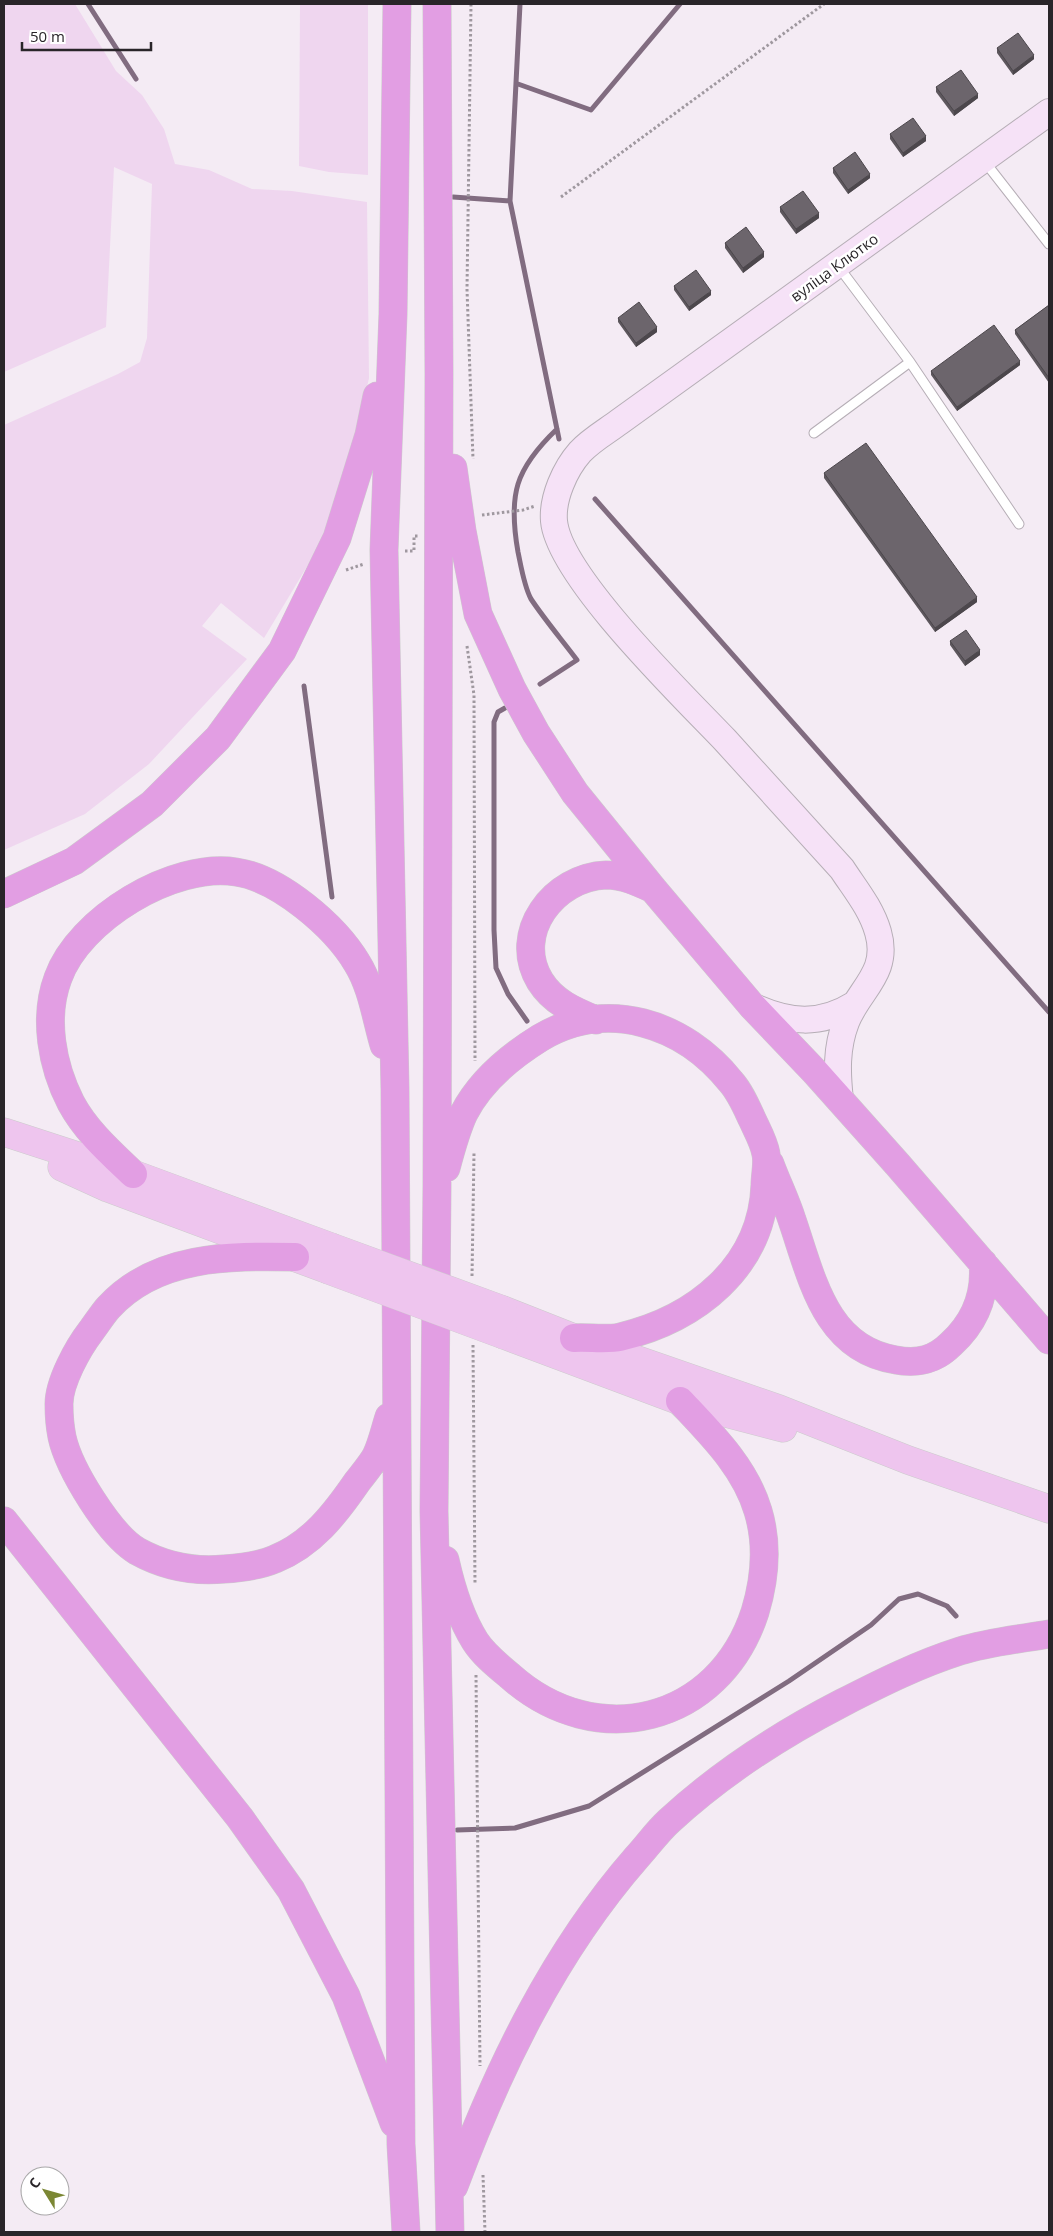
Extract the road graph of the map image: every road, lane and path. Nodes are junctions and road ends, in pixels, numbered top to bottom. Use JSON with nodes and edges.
{"nodes":[{"id":1,"x":397,"y":4,"type":"edge"},
{"id":2,"x":437,"y":4,"type":"edge"},
{"id":3,"x":471,"y":4,"type":"edge"},
{"id":4,"x":824,"y":4,"type":"edge"},
{"id":5,"x":1049,"y":112,"type":"edge"},
{"id":6,"x":983,"y":160,"type":"junction"},
{"id":7,"x":561,"y":197,"type":"dead end"},
{"id":8,"x":1049,"y":244,"type":"edge"},
{"id":9,"x":837,"y":265,"type":"junction"},
{"id":10,"x":393,"y":314,"type":"junction"},
{"id":11,"x":910,"y":362,"type":"junction"},
{"id":12,"x":439,"y":373,"type":"junction"},
{"id":13,"x":814,"y":432,"type":"dead end"},
{"id":14,"x":473,"y":466,"type":"dead end"},
{"id":15,"x":478,"y":508,"type":"dead end"},
{"id":16,"x":522,"y":510,"type":"dead end"},
{"id":17,"x":470,"y":523,"type":"junction"},
{"id":18,"x":1019,"y":524,"type":"dead end"},
{"id":19,"x":466,"y":637,"type":"dead end"},
{"id":20,"x":653,"y":889,"type":"junction"},
{"id":21,"x":4,"y":894,"type":"edge"},
{"id":22,"x":855,"y":1004,"type":"junction"},
{"id":23,"x":752,"y":1006,"type":"junction"},
{"id":24,"x":596,"y":1020,"type":"junction"},
{"id":25,"x":395,"y":1089,"type":"junction"},
{"id":26,"x":475,"y":1094,"type":"junction"},
{"id":27,"x":840,"y":1100,"type":"junction"},
{"id":28,"x":4,"y":1132,"type":"edge"},
{"id":29,"x":4,"y":1140,"type":"edge"},
{"id":30,"x":474,"y":1151,"type":"dead end"},
{"id":31,"x":766,"y":1155,"type":"junction"},
{"id":32,"x":133,"y":1174,"type":"junction"},
{"id":33,"x":437,"y":1198,"type":"junction"},
{"id":34,"x":295,"y":1257,"type":"junction"},
{"id":35,"x":328,"y":1258,"type":"junction"},
{"id":36,"x":983,"y":1263,"type":"junction"},
{"id":37,"x":472,"y":1286,"type":"dead end"},
{"id":38,"x":504,"y":1322,"type":"junction"},
{"id":39,"x":473,"y":1336,"type":"dead end"},
{"id":40,"x":574,"y":1338,"type":"junction"},
{"id":41,"x":1049,"y":1340,"type":"edge"},
{"id":42,"x":396,"y":1397,"type":"junction"},
{"id":43,"x":680,"y":1401,"type":"junction"},
{"id":44,"x":908,"y":1460,"type":"junction"},
{"id":45,"x":1049,"y":1510,"type":"edge"},
{"id":46,"x":434,"y":1511,"type":"junction"},
{"id":47,"x":4,"y":1521,"type":"edge"},
{"id":48,"x":475,"y":1592,"type":"dead end"},
{"id":49,"x":1049,"y":1634,"type":"edge"},
{"id":50,"x":476,"y":1641,"type":"junction"},
{"id":51,"x":480,"y":2067,"type":"dead end"},
{"id":52,"x":402,"y":2144,"type":"junction"},
{"id":53,"x":482,"y":2174,"type":"dead end"},
{"id":54,"x":449,"y":2199,"type":"junction"},
{"id":55,"x":406,"y":2232,"type":"edge"},
{"id":56,"x":450,"y":2232,"type":"edge"},
{"id":57,"x":485,"y":2232,"type":"edge"}],
"edges":[{"from":1,"to":10,"type":"highway"},
{"from":2,"to":12,"type":"highway"},
{"from":3,"to":14,"type":"path"},
{"from":4,"to":7,"type":"path"},
{"from":5,"to":6,"type":"street","name":"вуліца Клютко"},
{"from":6,"to":8,"type":"lane"},
{"from":6,"to":9,"type":"street","name":"вуліца Клютко"},
{"from":9,"to":11,"type":"lane"},
{"from":9,"to":22,"type":"street","name":"вуліца Клютко"},
{"from":10,"to":21,"type":"highway"},
{"from":10,"to":25,"type":"highway"},
{"from":11,"to":13,"type":"lane"},
{"from":11,"to":18,"type":"lane"},
{"from":12,"to":17,"type":"highway"},
{"from":12,"to":33,"type":"highway"},
{"from":15,"to":17,"type":"path"},
{"from":16,"to":17,"type":"path"},
{"from":17,"to":20,"type":"highway"},
{"from":19,"to":26,"type":"path"},
{"from":20,"to":23,"type":"highway"},
{"from":20,"to":24,"type":"highway"},
{"from":22,"to":23,"type":"street"},
{"from":22,"to":27,"type":"street"},
{"from":23,"to":27,"type":"highway"},
{"from":24,"to":26,"type":"highway"},
{"from":24,"to":31,"type":"highway"},
{"from":25,"to":32,"type":"highway"},
{"from":25,"to":42,"type":"highway"},
{"from":26,"to":33,"type":"highway"},
{"from":27,"to":36,"type":"highway"},
{"from":28,"to":32,"type":"main road"},
{"from":29,"to":34,"type":"main road"},
{"from":30,"to":37,"type":"path"},
{"from":31,"to":36,"type":"highway"},
{"from":31,"to":40,"type":"highway"},
{"from":32,"to":35,"type":"main road"},
{"from":33,"to":46,"type":"highway"},
{"from":34,"to":35,"type":"main road"},
{"from":34,"to":42,"type":"highway"},
{"from":35,"to":38,"type":"main road","bridge":true},
{"from":36,"to":41,"type":"highway"},
{"from":38,"to":40,"type":"main road"},
{"from":38,"to":43,"type":"main road"},
{"from":39,"to":48,"type":"path"},
{"from":40,"to":44,"type":"main road"},
{"from":42,"to":52,"type":"highway"},
{"from":43,"to":44,"type":"main road"},
{"from":43,"to":50,"type":"highway"},
{"from":44,"to":45,"type":"main road"},
{"from":46,"to":50,"type":"highway"},
{"from":46,"to":54,"type":"highway"},
{"from":47,"to":52,"type":"highway"},
{"from":49,"to":54,"type":"highway"},
{"from":50,"to":51,"type":"path"},
{"from":52,"to":55,"type":"highway"},
{"from":53,"to":57,"type":"path"},
{"from":54,"to":56,"type":"highway"}]}
